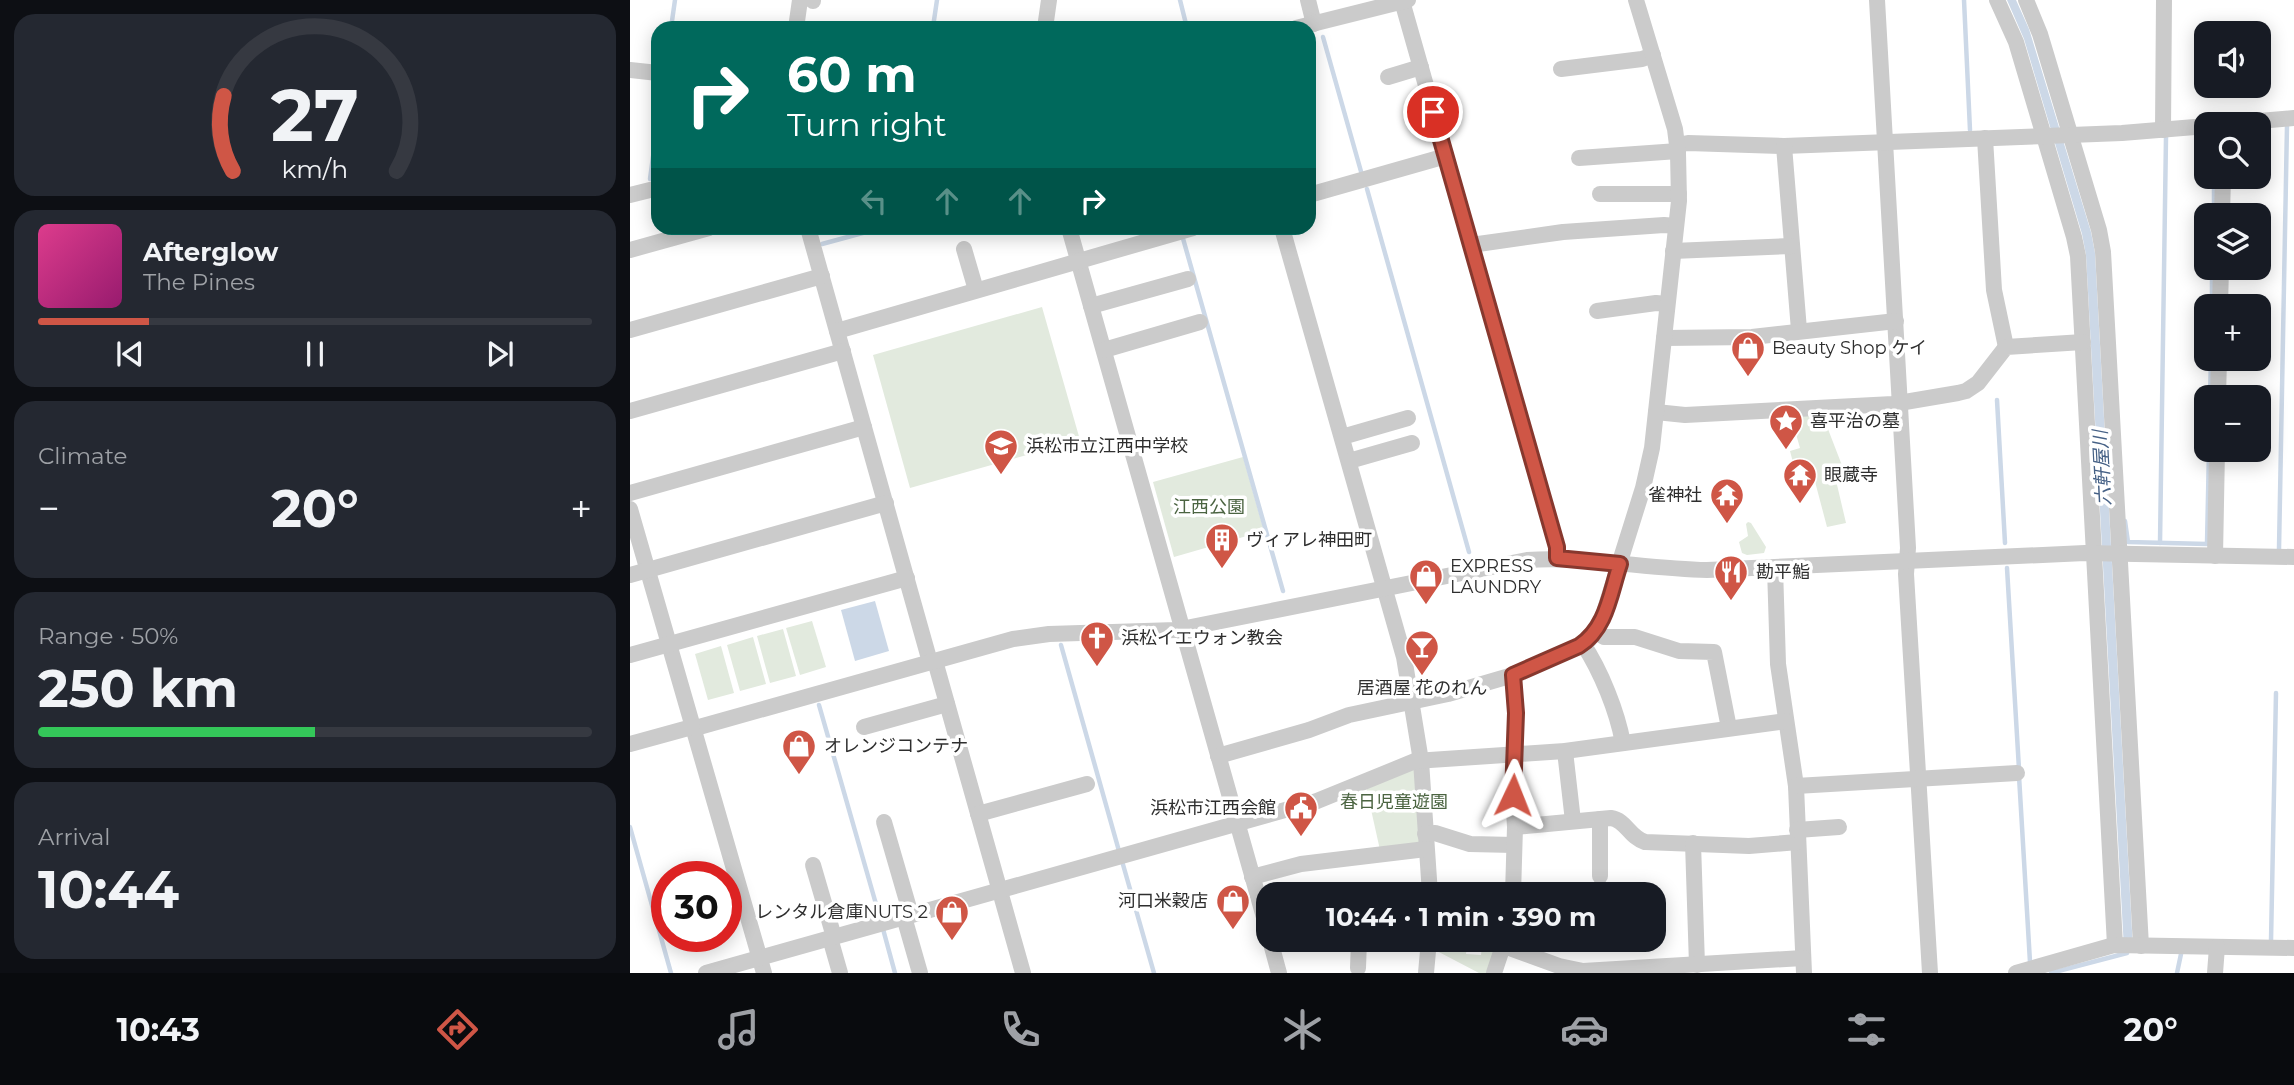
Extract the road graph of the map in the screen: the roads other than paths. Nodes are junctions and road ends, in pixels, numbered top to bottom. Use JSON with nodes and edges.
{"nodes":[{"id":1,"x":800,"y":0,"type":"edge"},
{"id":2,"x":807,"y":0,"type":"edge"},
{"id":3,"x":814,"y":0,"type":"edge"},
{"id":4,"x":1049,"y":0,"type":"edge"},
{"id":5,"x":1308,"y":0,"type":"edge"},
{"id":6,"x":1636,"y":0,"type":"edge"},
{"id":7,"x":1877,"y":0,"type":"edge"},
{"id":8,"x":1997,"y":0,"type":"edge"},
{"id":9,"x":2025,"y":0,"type":"edge"},
{"id":10,"x":2164,"y":0,"type":"edge"},
{"id":11,"x":1405,"y":1,"type":"edge"},
{"id":12,"x":797,"y":21,"type":"edge"},
{"id":13,"x":1046,"y":21,"type":"edge"},
{"id":14,"x":1313,"y":21,"type":"edge"},
{"id":15,"x":1316,"y":23,"type":"edge"},
{"id":16,"x":1653,"y":55,"type":"junction"},
{"id":17,"x":1421,"y":67,"type":"junction"},
{"id":18,"x":630,"y":69,"type":"edge"},
{"id":19,"x":1561,"y":69,"type":"dead end"},
{"id":20,"x":651,"y":72,"type":"edge"},
{"id":21,"x":1388,"y":76,"type":"dead end"},
{"id":22,"x":2294,"y":118,"type":"edge"},
{"id":23,"x":2271,"y":120,"type":"edge"},
{"id":24,"x":2194,"y":127,"type":"edge"},
{"id":25,"x":2163,"y":130,"type":"junction"},
{"id":26,"x":2069,"y":135,"type":"junction"},
{"id":27,"x":2046,"y":136,"type":"junction"},
{"id":28,"x":1985,"y":138,"type":"junction"},
{"id":29,"x":1885,"y":142,"type":"junction"},
{"id":30,"x":1784,"y":146,"type":"junction"},
{"id":31,"x":1677,"y":148,"type":"junction"},
{"id":32,"x":1446,"y":156,"type":"junction"},
{"id":33,"x":1579,"y":159,"type":"dead end"},
{"id":34,"x":651,"y":190,"type":"edge"},
{"id":35,"x":1316,"y":193,"type":"edge"},
{"id":36,"x":1600,"y":194,"type":"dead end"},
{"id":37,"x":1679,"y":194,"type":"junction"},
{"id":38,"x":630,"y":195,"type":"edge"},
{"id":39,"x":1676,"y":226,"type":"junction"},
{"id":40,"x":684,"y":235,"type":"edge"},
{"id":41,"x":810,"y":235,"type":"edge"},
{"id":42,"x":1071,"y":235,"type":"edge"},
{"id":43,"x":1168,"y":235,"type":"edge"},
{"id":44,"x":1284,"y":235,"type":"edge"},
{"id":45,"x":1471,"y":245,"type":"junction"},
{"id":46,"x":1791,"y":246,"type":"junction"},
{"id":47,"x":964,"y":248,"type":"dead end"},
{"id":48,"x":630,"y":250,"type":"edge"},
{"id":49,"x":1673,"y":250,"type":"junction"},
{"id":50,"x":1078,"y":260,"type":"junction"},
{"id":51,"x":822,"y":276,"type":"junction"},
{"id":52,"x":1188,"y":279,"type":"dead end"},
{"id":53,"x":976,"y":290,"type":"junction"},
{"id":54,"x":1667,"y":304,"type":"junction"},
{"id":55,"x":1091,"y":306,"type":"junction"},
{"id":56,"x":1597,"y":311,"type":"dead end"},
{"id":57,"x":1895,"y":321,"type":"junction"},
{"id":58,"x":1200,"y":322,"type":"dead end"},
{"id":59,"x":630,"y":330,"type":"edge"},
{"id":60,"x":1798,"y":330,"type":"junction"},
{"id":61,"x":837,"y":331,"type":"junction"},
{"id":62,"x":1664,"y":338,"type":"junction"},
{"id":63,"x":2083,"y":342,"type":"junction"},
{"id":64,"x":2006,"y":347,"type":"junction"},
{"id":65,"x":1104,"y":350,"type":"junction"},
{"id":66,"x":840,"y":351,"type":"junction"},
{"id":67,"x":1900,"y":403,"type":"junction"},
{"id":68,"x":630,"y":411,"type":"edge"},
{"id":69,"x":1656,"y":412,"type":"junction"},
{"id":70,"x":1408,"y":418,"type":"dead end"},
{"id":71,"x":862,"y":428,"type":"junction"},
{"id":72,"x":1342,"y":437,"type":"junction"},
{"id":73,"x":1412,"y":443,"type":"dead end"},
{"id":74,"x":1349,"y":461,"type":"junction"},
{"id":75,"x":2217,"y":462,"type":"edge"},
{"id":76,"x":630,"y":493,"type":"edge"},
{"id":77,"x":884,"y":504,"type":"junction"},
{"id":78,"x":630,"y":509,"type":"edge"},
{"id":79,"x":2096,"y":554,"type":"junction"},
{"id":80,"x":2119,"y":554,"type":"junction"},
{"id":81,"x":2215,"y":556,"type":"junction"},
{"id":82,"x":2294,"y":557,"type":"edge"},
{"id":83,"x":1557,"y":558,"type":"junction"},
{"id":84,"x":1907,"y":563,"type":"junction"},
{"id":85,"x":1620,"y":564,"type":"junction"},
{"id":86,"x":1774,"y":568,"type":"junction"},
{"id":87,"x":647,"y":570,"type":"junction"},
{"id":88,"x":630,"y":575,"type":"edge"},
{"id":89,"x":907,"y":578,"type":"junction"},
{"id":90,"x":1385,"y":587,"type":"junction"},
{"id":91,"x":1182,"y":629,"type":"junction"},
{"id":92,"x":1596,"y":632,"type":"junction"},
{"id":93,"x":1583,"y":644,"type":"junction"},
{"id":94,"x":668,"y":645,"type":"junction"},
{"id":95,"x":630,"y":655,"type":"edge"},
{"id":96,"x":933,"y":661,"type":"junction"},
{"id":97,"x":1513,"y":675,"type":"junction"},
{"id":98,"x":1413,"y":701,"type":"junction"},
{"id":99,"x":947,"y":704,"type":"junction"},
{"id":100,"x":1786,"y":721,"type":"junction"},
{"id":101,"x":864,"y":727,"type":"dead end"},
{"id":102,"x":692,"y":728,"type":"junction"},
{"id":103,"x":1729,"y":729,"type":"junction"},
{"id":104,"x":1623,"y":743,"type":"junction"},
{"id":105,"x":630,"y":744,"type":"edge"},
{"id":106,"x":1565,"y":751,"type":"junction"},
{"id":107,"x":1514,"y":754,"type":"junction"},
{"id":108,"x":1218,"y":755,"type":"junction"},
{"id":109,"x":1422,"y":761,"type":"junction"},
{"id":110,"x":2017,"y":773,"type":"dead end"},
{"id":111,"x":1919,"y":779,"type":"junction"},
{"id":112,"x":1087,"y":784,"type":"dead end"},
{"id":113,"x":1796,"y":786,"type":"junction"},
{"id":114,"x":978,"y":814,"type":"junction"},
{"id":115,"x":1600,"y":819,"type":"junction"},
{"id":116,"x":1573,"y":821,"type":"junction"},
{"id":117,"x":884,"y":822,"type":"dead end"},
{"id":118,"x":1237,"y":823,"type":"junction"},
{"id":119,"x":1515,"y":827,"type":"junction"},
{"id":120,"x":1839,"y":827,"type":"dead end"},
{"id":121,"x":1798,"y":836,"type":"junction"},
{"id":122,"x":1426,"y":841,"type":"junction"},
{"id":123,"x":1693,"y":844,"type":"junction"},
{"id":124,"x":1514,"y":845,"type":"junction"},
{"id":125,"x":813,"y":865,"type":"dead end"},
{"id":126,"x":1600,"y":876,"type":"dead end"},
{"id":127,"x":1252,"y":877,"type":"junction"},
{"id":128,"x":1429,"y":882,"type":"edge"},
{"id":129,"x":1513,"y":882,"type":"edge"},
{"id":130,"x":1000,"y":890,"type":"junction"},
{"id":131,"x":1256,"y":891,"type":"edge"},
{"id":132,"x":907,"y":916,"type":"junction"},
{"id":133,"x":832,"y":937,"type":"junction"},
{"id":134,"x":2117,"y":945,"type":"junction"},
{"id":135,"x":2139,"y":945,"type":"junction"},
{"id":136,"x":2217,"y":947,"type":"junction"},
{"id":137,"x":2294,"y":948,"type":"edge"},
{"id":138,"x":1273,"y":952,"type":"edge"},
{"id":139,"x":1359,"y":952,"type":"edge"},
{"id":140,"x":1428,"y":952,"type":"edge"},
{"id":141,"x":1502,"y":952,"type":"edge"},
{"id":142,"x":1526,"y":952,"type":"edge"},
{"id":143,"x":762,"y":965,"type":"edge"},
{"id":144,"x":1697,"y":965,"type":"junction"},
{"id":145,"x":1803,"y":966,"type":"edge"},
{"id":146,"x":2061,"y":967,"type":"edge"},
{"id":147,"x":1358,"y":968,"type":"dead end"},
{"id":148,"x":706,"y":973,"type":"edge"},
{"id":149,"x":840,"y":973,"type":"edge"},
{"id":150,"x":920,"y":973,"type":"edge"},
{"id":151,"x":1023,"y":973,"type":"edge"},
{"id":152,"x":1279,"y":973,"type":"edge"},
{"id":153,"x":1426,"y":973,"type":"edge"},
{"id":154,"x":1494,"y":973,"type":"edge"},
{"id":155,"x":1930,"y":973,"type":"edge"},
{"id":156,"x":2016,"y":973,"type":"edge"},
{"id":157,"x":2215,"y":973,"type":"edge"}],
"edges":[{"from":1,"to":12,"type":"street"},
{"from":2,"to":3,"type":"street"},
{"from":4,"to":13,"type":"street"},
{"from":5,"to":14,"type":"street"},
{"from":6,"to":16,"type":"street"},
{"from":7,"to":29,"type":"street"},
{"from":8,"to":27,"type":"street"},
{"from":9,"to":26,"type":"street"},
{"from":10,"to":25,"type":"street"},
{"from":11,"to":15,"type":"street"},
{"from":11,"to":17,"type":"street"},
{"from":16,"to":19,"type":"street"},
{"from":16,"to":31,"type":"street"},
{"from":17,"to":21,"type":"street"},
{"from":17,"to":32,"type":"street"},
{"from":18,"to":20,"type":"street"},
{"from":22,"to":23,"type":"street"},
{"from":24,"to":25,"type":"street"},
{"from":25,"to":26,"type":"street"},
{"from":26,"to":27,"type":"street"},
{"from":26,"to":80,"type":"street"},
{"from":27,"to":28,"type":"street"},
{"from":27,"to":63,"type":"street"},
{"from":28,"to":29,"type":"street"},
{"from":28,"to":64,"type":"street"},
{"from":29,"to":30,"type":"street"},
{"from":29,"to":57,"type":"street"},
{"from":30,"to":31,"type":"street"},
{"from":30,"to":46,"type":"street"},
{"from":31,"to":33,"type":"street"},
{"from":31,"to":37,"type":"street"},
{"from":32,"to":35,"type":"street"},
{"from":32,"to":45,"type":"street"},
{"from":34,"to":38,"type":"street"},
{"from":36,"to":37,"type":"street"},
{"from":37,"to":39,"type":"street"},
{"from":39,"to":45,"type":"street"},
{"from":39,"to":49,"type":"street"},
{"from":40,"to":48,"type":"street"},
{"from":41,"to":51,"type":"street"},
{"from":42,"to":50,"type":"street"},
{"from":43,"to":50,"type":"street"},
{"from":44,"to":72,"type":"street"},
{"from":45,"to":83,"type":"street"},
{"from":46,"to":49,"type":"street"},
{"from":46,"to":60,"type":"street"},
{"from":47,"to":53,"type":"street"},
{"from":49,"to":54,"type":"street"},
{"from":50,"to":53,"type":"street"},
{"from":50,"to":55,"type":"street"},
{"from":51,"to":59,"type":"street"},
{"from":51,"to":61,"type":"street"},
{"from":52,"to":55,"type":"street"},
{"from":53,"to":61,"type":"street"},
{"from":54,"to":56,"type":"street"},
{"from":54,"to":62,"type":"street"},
{"from":55,"to":65,"type":"street"},
{"from":57,"to":60,"type":"street"},
{"from":57,"to":67,"type":"street"},
{"from":58,"to":65,"type":"street"},
{"from":60,"to":62,"type":"street"},
{"from":61,"to":66,"type":"street"},
{"from":62,"to":69,"type":"street"},
{"from":63,"to":64,"type":"street"},
{"from":63,"to":79,"type":"street"},
{"from":64,"to":67,"type":"street"},
{"from":65,"to":91,"type":"street"},
{"from":66,"to":68,"type":"street"},
{"from":66,"to":71,"type":"street"},
{"from":67,"to":69,"type":"street"},
{"from":67,"to":84,"type":"street"},
{"from":69,"to":85,"type":"street"},
{"from":70,"to":72,"type":"street"},
{"from":71,"to":76,"type":"street"},
{"from":71,"to":77,"type":"street"},
{"from":72,"to":74,"type":"street"},
{"from":73,"to":74,"type":"street"},
{"from":74,"to":90,"type":"street"},
{"from":75,"to":81,"type":"street"},
{"from":77,"to":87,"type":"street"},
{"from":77,"to":89,"type":"street"},
{"from":78,"to":87,"type":"street"},
{"from":79,"to":80,"type":"street"},
{"from":79,"to":84,"type":"street"},
{"from":79,"to":134,"type":"street"},
{"from":80,"to":81,"type":"street"},
{"from":80,"to":135,"type":"street"},
{"from":81,"to":82,"type":"street"},
{"from":83,"to":85,"type":"street"},
{"from":83,"to":90,"type":"street"},
{"from":84,"to":86,"type":"street"},
{"from":84,"to":111,"type":"street"},
{"from":85,"to":86,"type":"street"},
{"from":85,"to":92,"type":"street"},
{"from":86,"to":100,"type":"street"},
{"from":87,"to":88,"type":"street"},
{"from":87,"to":94,"type":"street"},
{"from":89,"to":94,"type":"street"},
{"from":89,"to":96,"type":"street"},
{"from":90,"to":91,"type":"street"},
{"from":90,"to":98,"type":"street"},
{"from":91,"to":96,"type":"street"},
{"from":91,"to":108,"type":"street"},
{"from":92,"to":93,"type":"street"},
{"from":92,"to":103,"type":"street"},
{"from":93,"to":97,"type":"street"},
{"from":93,"to":104,"type":"street"},
{"from":94,"to":95,"type":"street"},
{"from":94,"to":102,"type":"street"},
{"from":96,"to":99,"type":"street"},
{"from":96,"to":102,"type":"street"},
{"from":97,"to":98,"type":"street"},
{"from":97,"to":107,"type":"street"},
{"from":98,"to":108,"type":"street"},
{"from":98,"to":109,"type":"street"},
{"from":99,"to":101,"type":"street"},
{"from":99,"to":114,"type":"street"},
{"from":100,"to":103,"type":"street"},
{"from":100,"to":113,"type":"street"},
{"from":102,"to":105,"type":"street"},
{"from":102,"to":143,"type":"street"},
{"from":103,"to":104,"type":"street"},
{"from":104,"to":106,"type":"street"},
{"from":106,"to":107,"type":"street"},
{"from":106,"to":116,"type":"street"},
{"from":107,"to":109,"type":"street"},
{"from":107,"to":119,"type":"street"},
{"from":108,"to":118,"type":"street"},
{"from":109,"to":118,"type":"street"},
{"from":109,"to":122,"type":"street"},
{"from":110,"to":111,"type":"street"},
{"from":111,"to":113,"type":"street"},
{"from":111,"to":155,"type":"street"},
{"from":112,"to":114,"type":"street"},
{"from":113,"to":121,"type":"street"},
{"from":114,"to":130,"type":"street"},
{"from":115,"to":116,"type":"street"},
{"from":115,"to":123,"type":"street"},
{"from":115,"to":126,"type":"street"},
{"from":116,"to":119,"type":"street"},
{"from":117,"to":132,"type":"street"},
{"from":118,"to":127,"type":"street"},
{"from":118,"to":130,"type":"street"},
{"from":119,"to":124,"type":"street"},
{"from":120,"to":121,"type":"street"},
{"from":121,"to":123,"type":"street"},
{"from":121,"to":145,"type":"street"},
{"from":122,"to":124,"type":"street"},
{"from":122,"to":127,"type":"street"},
{"from":122,"to":128,"type":"street"},
{"from":123,"to":144,"type":"street"},
{"from":124,"to":129,"type":"street"},
{"from":125,"to":133,"type":"street"},
{"from":127,"to":131,"type":"street"},
{"from":130,"to":132,"type":"street"},
{"from":130,"to":151,"type":"street"},
{"from":132,"to":133,"type":"street"},
{"from":132,"to":150,"type":"street"},
{"from":133,"to":143,"type":"street"},
{"from":133,"to":149,"type":"street"},
{"from":134,"to":135,"type":"street"},
{"from":134,"to":146,"type":"street"},
{"from":135,"to":136,"type":"street"},
{"from":136,"to":137,"type":"street"},
{"from":136,"to":157,"type":"street"},
{"from":138,"to":152,"type":"street"},
{"from":139,"to":147,"type":"street"},
{"from":140,"to":153,"type":"street"},
{"from":141,"to":154,"type":"street"},
{"from":142,"to":144,"type":"street"},
{"from":143,"to":148,"type":"street"},
{"from":144,"to":145,"type":"street"},
{"from":146,"to":156,"type":"street"}]}
